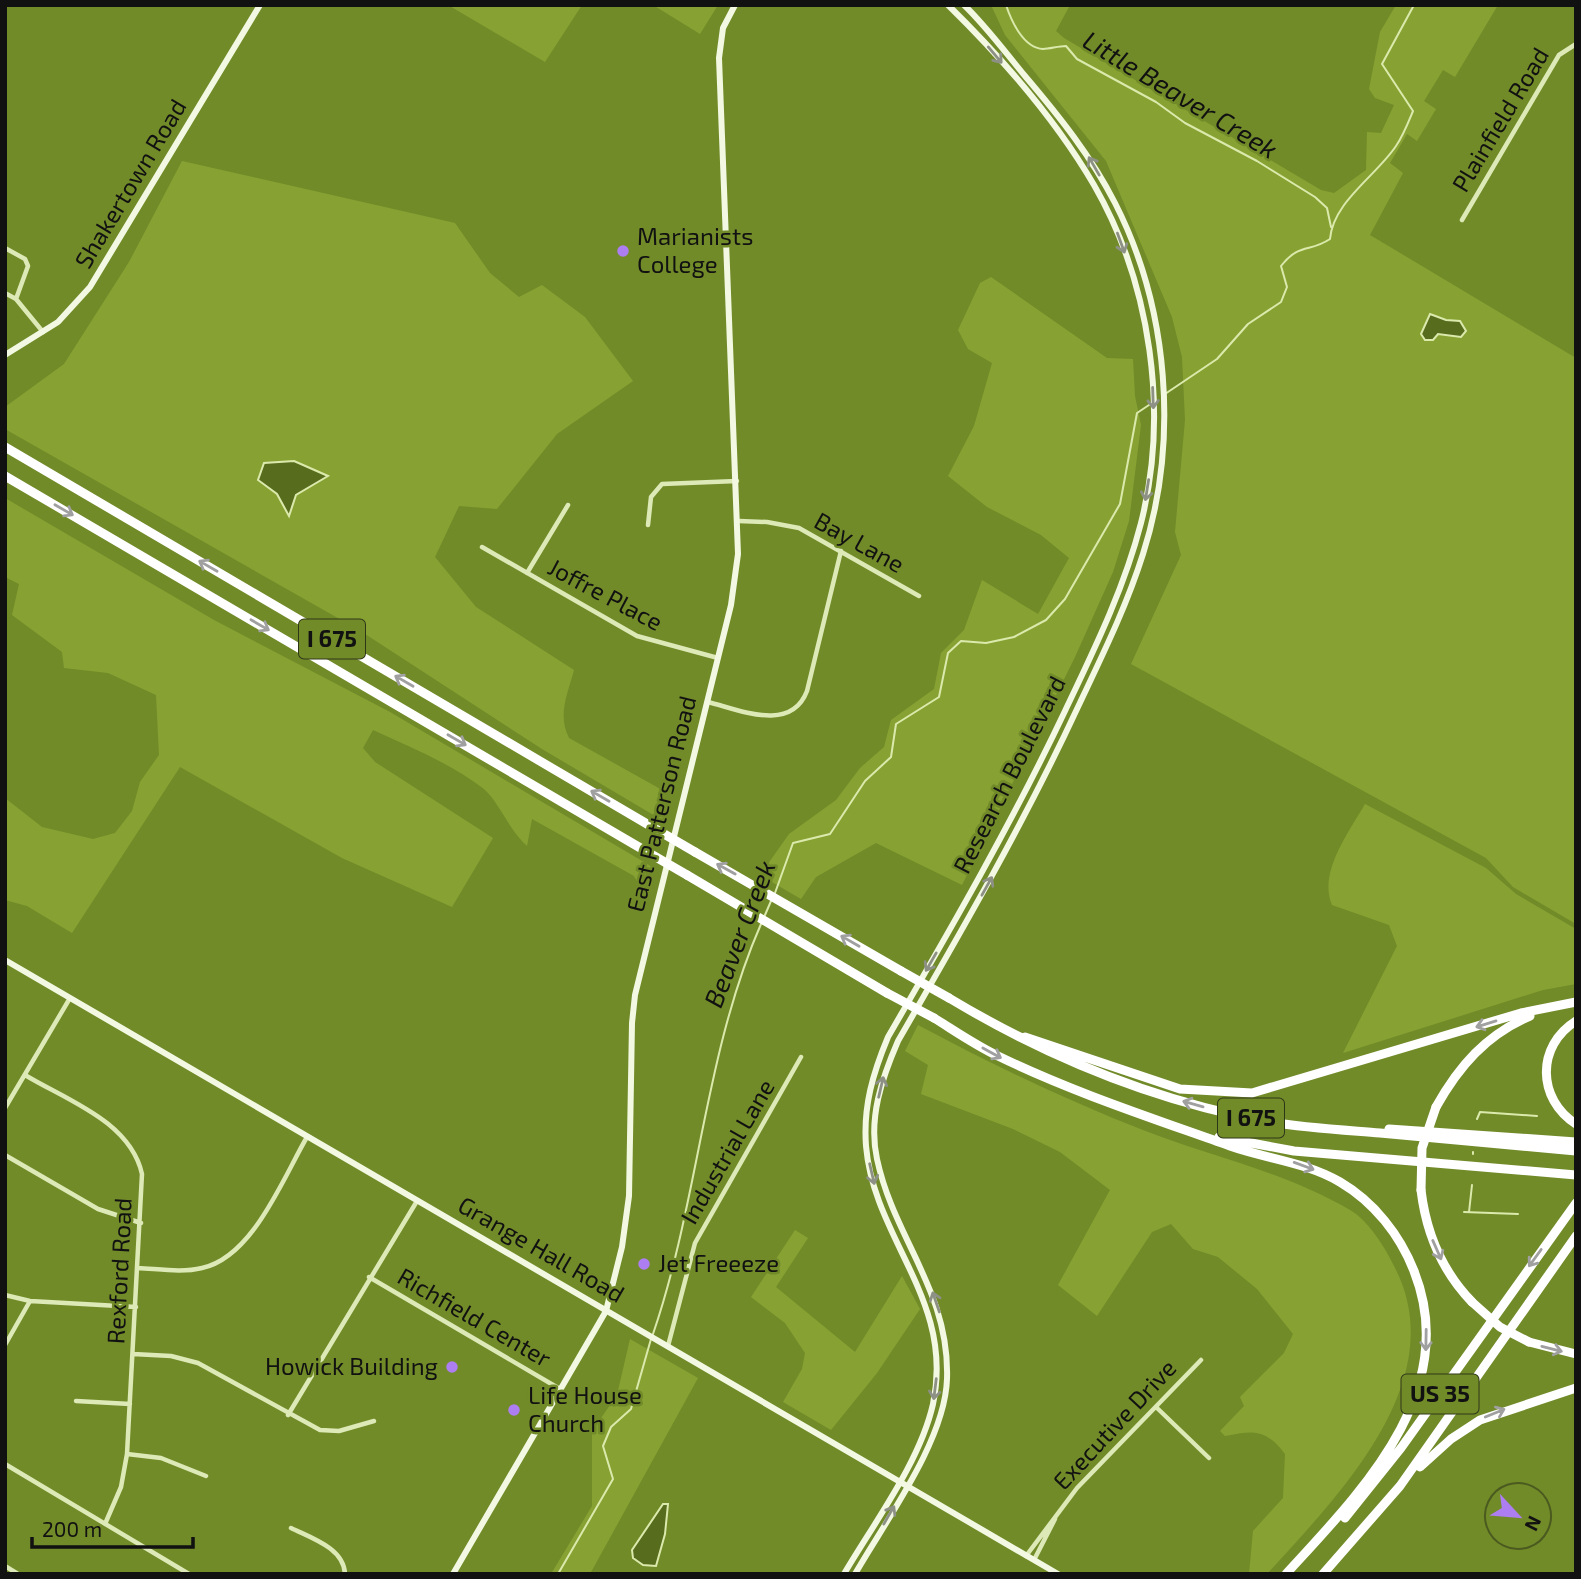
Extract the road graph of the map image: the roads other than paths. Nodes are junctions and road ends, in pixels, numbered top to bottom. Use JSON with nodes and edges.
{"nodes":[{"id":1,"x":735,"y":5,"type":"edge"},
{"id":2,"x":948,"y":5,"type":"edge"},
{"id":3,"x":964,"y":5,"type":"edge"},
{"id":4,"x":259,"y":6,"type":"edge"},
{"id":5,"x":1576,"y":44,"type":"edge"},
{"id":6,"x":1462,"y":220,"type":"dead end"},
{"id":7,"x":5,"y":248,"type":"edge"},
{"id":8,"x":5,"y":293,"type":"edge"},
{"id":9,"x":16,"y":299,"type":"junction"},
{"id":10,"x":44,"y":333,"type":"junction"},
{"id":11,"x":5,"y":355,"type":"edge"},
{"id":12,"x":5,"y":447,"type":"edge"},
{"id":13,"x":5,"y":476,"type":"edge"},
{"id":14,"x":737,"y":481,"type":"junction"},
{"id":15,"x":568,"y":505,"type":"dead end"},
{"id":16,"x":739,"y":522,"type":"junction"},
{"id":17,"x":649,"y":525,"type":"dead end"},
{"id":18,"x":482,"y":547,"type":"dead end"},
{"id":19,"x":841,"y":551,"type":"junction"},
{"id":20,"x":527,"y":573,"type":"junction"},
{"id":21,"x":919,"y":596,"type":"dead end"},
{"id":22,"x":718,"y":658,"type":"junction"},
{"id":23,"x":708,"y":702,"type":"junction"},
{"id":24,"x":5,"y":960,"type":"edge"},
{"id":25,"x":70,"y":998,"type":"junction"},
{"id":26,"x":1576,"y":1002,"type":"edge"},
{"id":27,"x":1576,"y":1021,"type":"edge"},
{"id":28,"x":1003,"y":1030,"type":"junction"},
{"id":29,"x":802,"y":1057,"type":"dead end"},
{"id":30,"x":25,"y":1075,"type":"junction"},
{"id":31,"x":5,"y":1108,"type":"edge"},
{"id":32,"x":1170,"y":1124,"type":"junction"},
{"id":33,"x":1576,"y":1124,"type":"edge"},
{"id":34,"x":1332,"y":1129,"type":"junction"},
{"id":35,"x":307,"y":1137,"type":"junction"},
{"id":36,"x":1576,"y":1142,"type":"edge"},
{"id":37,"x":1576,"y":1151,"type":"edge"},
{"id":38,"x":5,"y":1155,"type":"edge"},
{"id":39,"x":1506,"y":1169,"type":"junction"},
{"id":40,"x":1576,"y":1175,"type":"edge"},
{"id":41,"x":1576,"y":1180,"type":"edge"},
{"id":42,"x":417,"y":1201,"type":"junction"},
{"id":43,"x":1576,"y":1203,"type":"edge"},
{"id":44,"x":141,"y":1223,"type":"junction"},
{"id":45,"x":1576,"y":1236,"type":"edge"},
{"id":46,"x":1576,"y":1245,"type":"edge"},
{"id":47,"x":138,"y":1268,"type":"junction"},
{"id":48,"x":369,"y":1278,"type":"junction"},
{"id":49,"x":5,"y":1295,"type":"edge"},
{"id":50,"x":30,"y":1301,"type":"junction"},
{"id":51,"x":136,"y":1307,"type":"junction"},
{"id":52,"x":606,"y":1311,"type":"junction"},
{"id":53,"x":5,"y":1345,"type":"edge"},
{"id":54,"x":668,"y":1347,"type":"junction"},
{"id":55,"x":133,"y":1354,"type":"junction"},
{"id":56,"x":1576,"y":1354,"type":"edge"},
{"id":57,"x":1201,"y":1360,"type":"dead end"},
{"id":58,"x":1576,"y":1388,"type":"edge"},
{"id":59,"x":560,"y":1389,"type":"junction"},
{"id":60,"x":76,"y":1401,"type":"dead end"},
{"id":61,"x":130,"y":1405,"type":"junction"},
{"id":62,"x":1156,"y":1407,"type":"junction"},
{"id":63,"x":288,"y":1415,"type":"junction"},
{"id":64,"x":374,"y":1421,"type":"dead end"},
{"id":65,"x":127,"y":1454,"type":"junction"},
{"id":66,"x":1209,"y":1458,"type":"dead end"},
{"id":67,"x":5,"y":1464,"type":"edge"},
{"id":68,"x":1420,"y":1467,"type":"junction"},
{"id":69,"x":206,"y":1476,"type":"dead end"},
{"id":70,"x":898,"y":1481,"type":"junction"},
{"id":71,"x":906,"y":1486,"type":"junction"},
{"id":72,"x":1056,"y":1515,"type":"junction"},
{"id":73,"x":105,"y":1524,"type":"junction"},
{"id":74,"x":291,"y":1528,"type":"dead end"},
{"id":75,"x":1027,"y":1556,"type":"junction"},
{"id":76,"x":1034,"y":1560,"type":"junction"},
{"id":77,"x":5,"y":1566,"type":"edge"},
{"id":78,"x":18,"y":1574,"type":"edge"},
{"id":79,"x":189,"y":1574,"type":"edge"},
{"id":80,"x":345,"y":1574,"type":"edge"},
{"id":81,"x":453,"y":1574,"type":"edge"},
{"id":82,"x":844,"y":1574,"type":"edge"},
{"id":83,"x":855,"y":1574,"type":"edge"},
{"id":84,"x":1058,"y":1574,"type":"edge"},
{"id":85,"x":1286,"y":1574,"type":"edge"},
{"id":86,"x":1292,"y":1574,"type":"edge"},
{"id":87,"x":1323,"y":1574,"type":"edge"},
{"id":88,"x":1330,"y":1574,"type":"edge"}],
"edges":[{"from":1,"to":14,"type":"main road","name":"East Patterson Road"},
{"from":2,"to":70,"type":"main road","name":"Research Boulevard","one_way":true},
{"from":71,"to":3,"type":"main road","name":"Research Boulevard","one_way":true},
{"from":4,"to":10,"type":"main road","name":"Shakertown Road"},
{"from":5,"to":6,"type":"street","name":"Plainfield Road"},
{"from":7,"to":9,"type":"street"},
{"from":8,"to":9,"type":"street"},
{"from":9,"to":10,"type":"street"},
{"from":10,"to":11,"type":"main road","name":"Shakertown Road"},
{"from":28,"to":12,"type":"highway","number":"I 675","one_way":true,"bridge":true},
{"from":13,"to":32,"type":"highway","number":"I 675","one_way":true,"bridge":true},
{"from":14,"to":16,"type":"main road","name":"East Patterson Road"},
{"from":14,"to":17,"type":"street"},
{"from":15,"to":20,"type":"street"},
{"from":16,"to":19,"type":"street","name":"Bay Lane"},
{"from":16,"to":22,"type":"main road","name":"East Patterson Road"},
{"from":18,"to":20,"type":"street","name":"Joffre Place"},
{"from":19,"to":21,"type":"street","name":"Bay Lane"},
{"from":19,"to":23,"type":"street"},
{"from":20,"to":22,"type":"street","name":"Joffre Place"},
{"from":22,"to":23,"type":"main road","name":"East Patterson Road"},
{"from":23,"to":52,"type":"main road","name":"East Patterson Road"},
{"from":24,"to":25,"type":"main road","name":"Grange Hall Road"},
{"from":25,"to":30,"type":"street"},
{"from":25,"to":35,"type":"main road","name":"Grange Hall Road"},
{"from":26,"to":28,"type":"highway","one_way":true},
{"from":26,"to":56,"type":"highway","one_way":true,"bridge":true},
{"from":27,"to":33,"type":"highway"},
{"from":34,"to":28,"type":"highway","number":"I 675","one_way":true},
{"from":29,"to":54,"type":"street","name":"Industrial Lane"},
{"from":30,"to":31,"type":"street"},
{"from":30,"to":44,"type":"street","name":"Rexford Road"},
{"from":32,"to":39,"type":"highway","number":"I 675"},
{"from":32,"to":85,"type":"highway","one_way":true},
{"from":34,"to":36,"type":"highway"},
{"from":34,"to":37,"type":"highway","number":"I 675"},
{"from":35,"to":42,"type":"main road","name":"Grange Hall Road"},
{"from":35,"to":47,"type":"street"},
{"from":38,"to":44,"type":"street"},
{"from":39,"to":40,"type":"highway","number":"I 675"},
{"from":39,"to":41,"type":"highway"},
{"from":42,"to":48,"type":"street"},
{"from":42,"to":52,"type":"main road","name":"Grange Hall Road"},
{"from":43,"to":86,"type":"highway","number":"US 35","one_way":true},
{"from":44,"to":47,"type":"street","name":"Rexford Road"},
{"from":45,"to":87,"type":"highway","number":"US 35"},
{"from":46,"to":68,"type":"highway"},
{"from":47,"to":51,"type":"street","name":"Rexford Road"},
{"from":48,"to":59,"type":"street","name":"Richfield Center"},
{"from":48,"to":63,"type":"street"},
{"from":49,"to":50,"type":"street"},
{"from":50,"to":51,"type":"street"},
{"from":50,"to":53,"type":"street"},
{"from":51,"to":55,"type":"street","name":"Rexford Road"},
{"from":52,"to":54,"type":"main road","name":"Grange Hall Road"},
{"from":52,"to":59,"type":"main road","name":"East Patterson Road"},
{"from":54,"to":70,"type":"main road","name":"Grange Hall Road"},
{"from":55,"to":61,"type":"street","name":"Rexford Road"},
{"from":55,"to":63,"type":"street"},
{"from":57,"to":62,"type":"street","name":"Executive Drive"},
{"from":68,"to":58,"type":"highway","one_way":true},
{"from":59,"to":81,"type":"main road","name":"East Patterson Road"},
{"from":60,"to":61,"type":"street"},
{"from":61,"to":65,"type":"street","name":"Rexford Road"},
{"from":62,"to":66,"type":"street"},
{"from":62,"to":72,"type":"street","name":"Executive Drive"},
{"from":63,"to":64,"type":"street"},
{"from":65,"to":69,"type":"street"},
{"from":65,"to":73,"type":"street","name":"Rexford Road"},
{"from":67,"to":73,"type":"street"},
{"from":68,"to":88,"type":"highway"},
{"from":70,"to":71,"type":"main road","name":"Grange Hall Road"},
{"from":70,"to":82,"type":"main road","name":"Research Boulevard"},
{"from":71,"to":75,"type":"main road","name":"Grange Hall Road"},
{"from":83,"to":71,"type":"main road","name":"Research Boulevard","one_way":true},
{"from":72,"to":75,"type":"street","name":"Executive Drive"},
{"from":72,"to":76,"type":"street","name":"Executive Drive"},
{"from":73,"to":79,"type":"street"},
{"from":74,"to":80,"type":"street"},
{"from":75,"to":76,"type":"main road","name":"Grange Hall Road"},
{"from":76,"to":84,"type":"main road","name":"Grange Hall Road"},
{"from":77,"to":78,"type":"street"}]}
